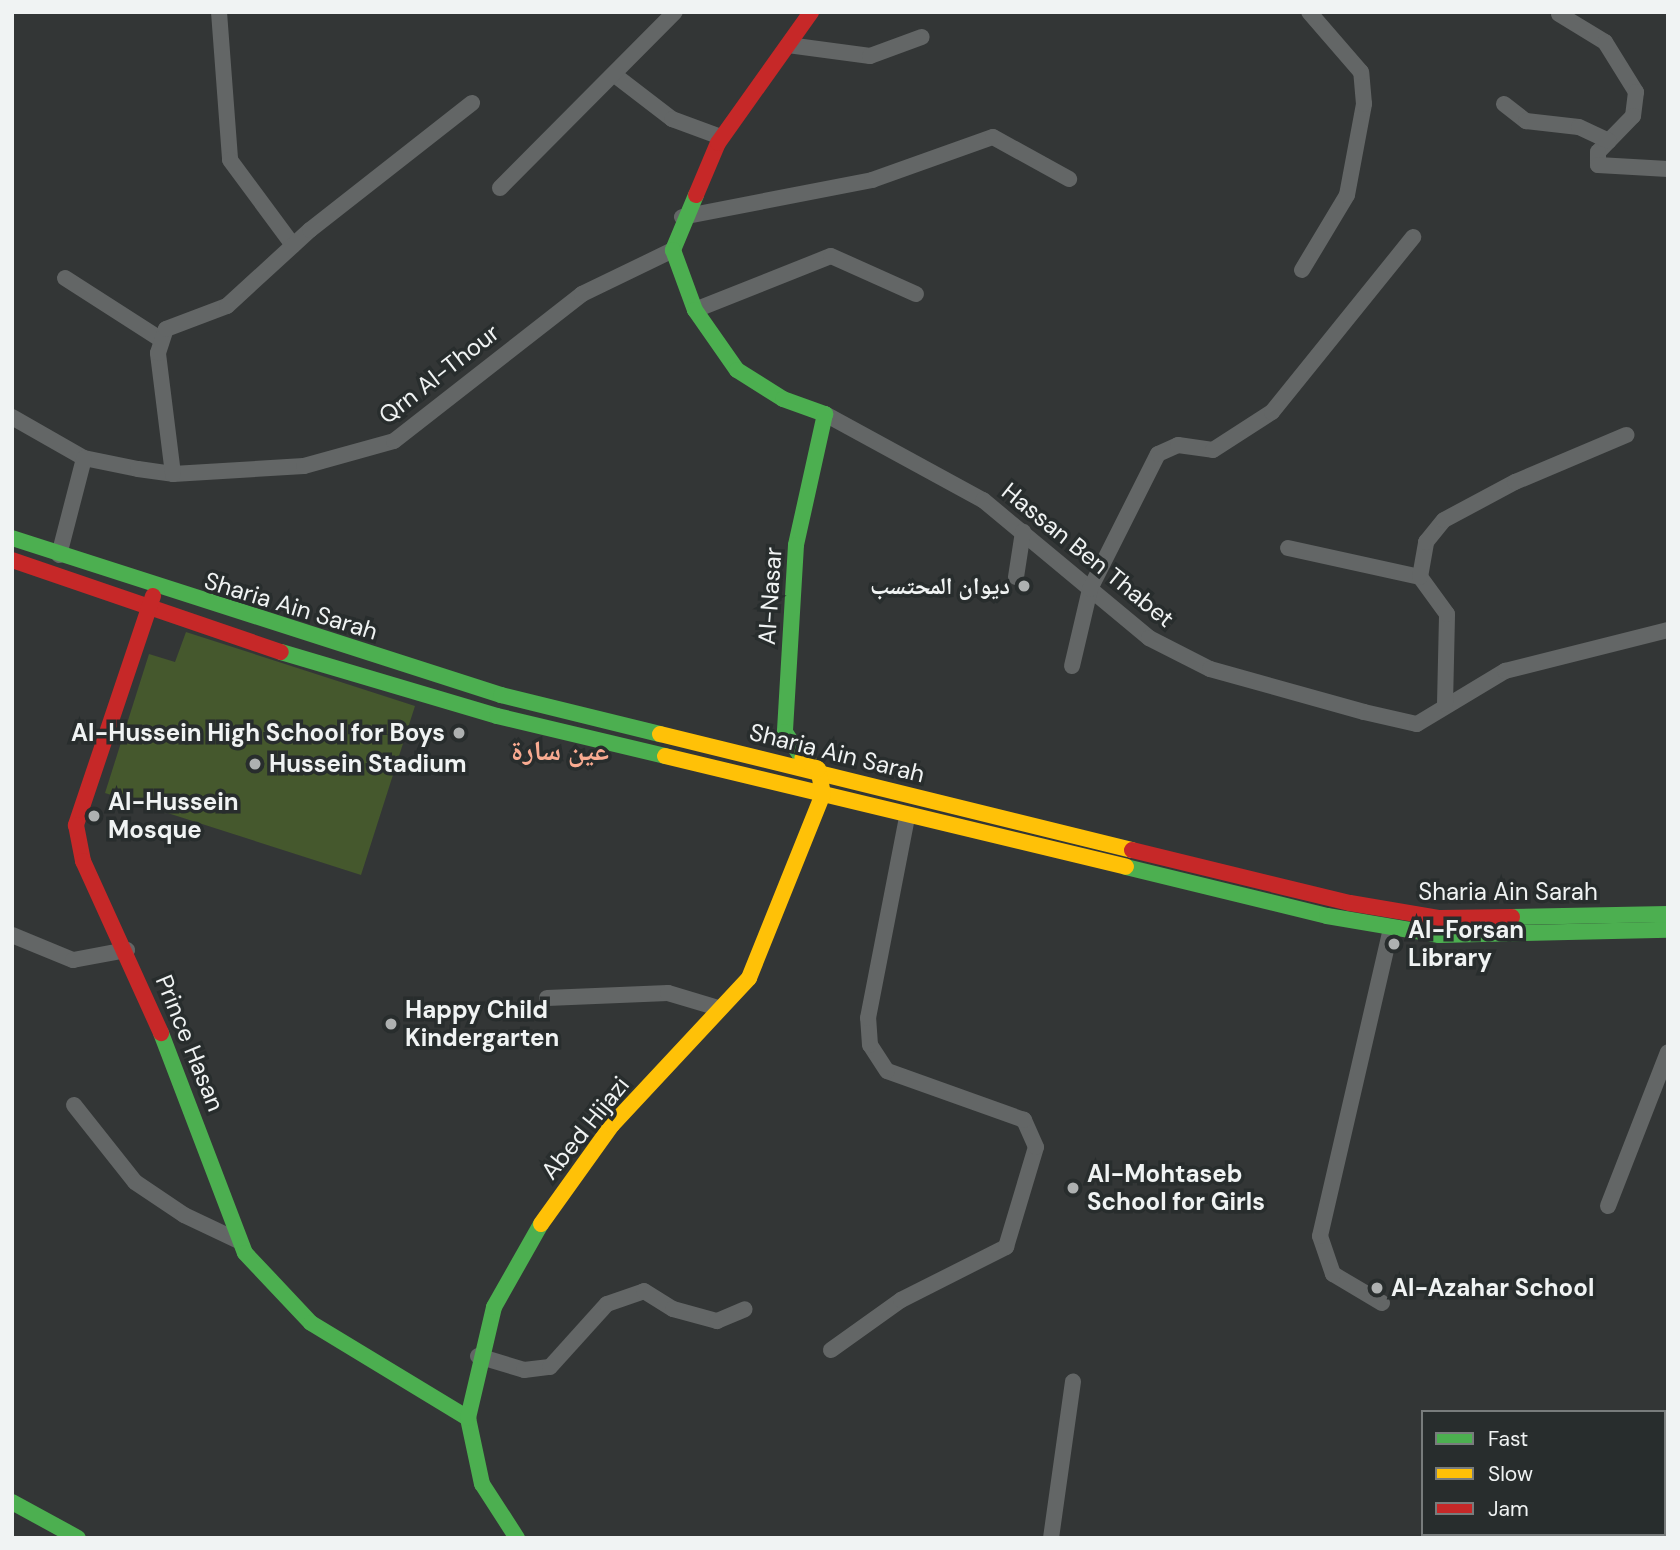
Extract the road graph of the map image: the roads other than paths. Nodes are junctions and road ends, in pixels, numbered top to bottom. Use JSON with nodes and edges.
{"nodes":[{"id":1,"x":219,"y":12,"type":"edge"},
{"id":2,"x":676,"y":12,"type":"edge"},
{"id":3,"x":811,"y":12,"type":"edge"},
{"id":4,"x":1309,"y":12,"type":"edge"},
{"id":5,"x":1559,"y":14,"type":"edge"},
{"id":6,"x":922,"y":37,"type":"dead end"},
{"id":7,"x":788,"y":46,"type":"junction"},
{"id":8,"x":616,"y":76,"type":"junction"},
{"id":9,"x":472,"y":103,"type":"dead end"},
{"id":10,"x":1504,"y":104,"type":"dead end"},
{"id":11,"x":721,"y":136,"type":"junction"},
{"id":12,"x":1609,"y":142,"type":"junction"},
{"id":13,"x":1668,"y":169,"type":"edge"},
{"id":14,"x":1069,"y":179,"type":"dead end"},
{"id":15,"x":500,"y":188,"type":"dead end"},
{"id":16,"x":682,"y":217,"type":"junction"},
{"id":17,"x":1413,"y":237,"type":"dead end"},
{"id":18,"x":293,"y":246,"type":"junction"},
{"id":19,"x":673,"y":250,"type":"junction"},
{"id":20,"x":1302,"y":270,"type":"dead end"},
{"id":21,"x":65,"y":278,"type":"dead end"},
{"id":22,"x":916,"y":294,"type":"dead end"},
{"id":23,"x":695,"y":310,"type":"junction"},
{"id":24,"x":160,"y":339,"type":"junction"},
{"id":25,"x":825,"y":414,"type":"junction"},
{"id":26,"x":12,"y":417,"type":"edge"},
{"id":27,"x":1626,"y":435,"type":"dead end"},
{"id":28,"x":84,"y":458,"type":"junction"},
{"id":29,"x":173,"y":474,"type":"junction"},
{"id":30,"x":1023,"y":532,"type":"junction"},
{"id":31,"x":12,"y":538,"type":"edge"},
{"id":32,"x":1288,"y":548,"type":"dead end"},
{"id":33,"x":59,"y":555,"type":"junction"},
{"id":34,"x":12,"y":560,"type":"edge"},
{"id":35,"x":1016,"y":577,"type":"dead end"},
{"id":36,"x":1420,"y":578,"type":"junction"},
{"id":37,"x":156,"y":588,"type":"junction"},
{"id":38,"x":1090,"y":589,"type":"junction"},
{"id":39,"x":149,"y":610,"type":"junction"},
{"id":40,"x":1668,"y":630,"type":"edge"},
{"id":41,"x":1072,"y":666,"type":"dead end"},
{"id":42,"x":1445,"y":704,"type":"junction"},
{"id":43,"x":818,"y":769,"type":"junction"},
{"id":44,"x":823,"y":794,"type":"junction"},
{"id":45,"x":907,"y":817,"type":"junction"},
{"id":46,"x":1668,"y":914,"type":"edge"},
{"id":47,"x":1391,"y":929,"type":"junction"},
{"id":48,"x":1668,"y":930,"type":"edge"},
{"id":49,"x":12,"y":935,"type":"edge"},
{"id":50,"x":127,"y":950,"type":"junction"},
{"id":51,"x":547,"y":998,"type":"dead end"},
{"id":52,"x":718,"y":1008,"type":"junction"},
{"id":53,"x":1668,"y":1052,"type":"edge"},
{"id":54,"x":74,"y":1105,"type":"dead end"},
{"id":55,"x":1608,"y":1206,"type":"dead end"},
{"id":56,"x":237,"y":1240,"type":"junction"},
{"id":57,"x":1382,"y":1303,"type":"dead end"},
{"id":58,"x":745,"y":1309,"type":"dead end"},
{"id":59,"x":831,"y":1350,"type":"dead end"},
{"id":60,"x":478,"y":1356,"type":"junction"},
{"id":61,"x":1073,"y":1382,"type":"dead end"},
{"id":62,"x":468,"y":1418,"type":"junction"},
{"id":63,"x":12,"y":1502,"type":"edge"},
{"id":64,"x":78,"y":1538,"type":"edge"},
{"id":65,"x":517,"y":1538,"type":"edge"},
{"id":66,"x":1051,"y":1538,"type":"edge"}],
"edges":[{"from":1,"to":18,"type":"street"},
{"from":2,"to":8,"type":"street"},
{"from":3,"to":7,"type":"main road"},
{"from":4,"to":20,"type":"street"},
{"from":5,"to":12,"type":"street"},
{"from":6,"to":7,"type":"street"},
{"from":7,"to":11,"type":"main road"},
{"from":8,"to":11,"type":"street"},
{"from":8,"to":15,"type":"street"},
{"from":9,"to":18,"type":"street"},
{"from":10,"to":12,"type":"street"},
{"from":11,"to":16,"type":"main road"},
{"from":12,"to":13,"type":"street"},
{"from":14,"to":16,"type":"street"},
{"from":16,"to":19,"type":"main road"},
{"from":17,"to":38,"type":"street"},
{"from":18,"to":24,"type":"street"},
{"from":19,"to":23,"type":"main road","name":"Hassan Ben Thabet"},
{"from":19,"to":29,"type":"street","name":"Qrn Al-Thour"},
{"from":21,"to":24,"type":"street"},
{"from":22,"to":23,"type":"street"},
{"from":23,"to":25,"type":"main road","name":"Hassan Ben Thabet"},
{"from":24,"to":29,"type":"street"},
{"from":25,"to":30,"type":"street","name":"Hassan Ben Thabet"},
{"from":25,"to":43,"type":"main road","name":"Al-Nasar"},
{"from":26,"to":28,"type":"street","name":"Qrn Al-Thour"},
{"from":27,"to":36,"type":"street"},
{"from":28,"to":29,"type":"street","name":"Qrn Al-Thour"},
{"from":28,"to":33,"type":"street"},
{"from":30,"to":35,"type":"street"},
{"from":30,"to":38,"type":"street","name":"Hassan Ben Thabet"},
{"from":31,"to":33,"type":"main road","name":"Sharia Ain Sarah"},
{"from":32,"to":36,"type":"street"},
{"from":33,"to":37,"type":"main road","name":"Sharia Ain Sarah"},
{"from":34,"to":39,"type":"main road","name":"Sharia Ain Sarah"},
{"from":36,"to":42,"type":"street"},
{"from":37,"to":39,"type":"main road","name":"Prince Hasan"},
{"from":37,"to":43,"type":"main road","name":"Sharia Ain Sarah"},
{"from":38,"to":41,"type":"street"},
{"from":38,"to":42,"type":"street","name":"Hassan Ben Thabet"},
{"from":39,"to":44,"type":"main road","name":"Sharia Ain Sarah"},
{"from":39,"to":50,"type":"main road","name":"Prince Hasan"},
{"from":40,"to":42,"type":"street","name":"Hassan Ben Thabet"},
{"from":43,"to":44,"type":"main road"},
{"from":43,"to":46,"type":"main road","name":"Sharia Ain Sarah"},
{"from":44,"to":45,"type":"main road","name":"Sharia Ain Sarah"},
{"from":44,"to":52,"type":"main road","name":"Abed Hijazi"},
{"from":45,"to":47,"type":"main road","name":"Sharia Ain Sarah"},
{"from":45,"to":59,"type":"street"},
{"from":47,"to":48,"type":"main road","name":"Sharia Ain Sarah"},
{"from":47,"to":57,"type":"street"},
{"from":49,"to":50,"type":"street"},
{"from":50,"to":56,"type":"main road","name":"Prince Hasan"},
{"from":51,"to":52,"type":"street"},
{"from":52,"to":60,"type":"main road","name":"Abed Hijazi"},
{"from":53,"to":55,"type":"street"},
{"from":54,"to":56,"type":"street"},
{"from":56,"to":62,"type":"main road","name":"Prince Hasan"},
{"from":58,"to":60,"type":"street"},
{"from":60,"to":62,"type":"main road","name":"Abed Hijazi"},
{"from":61,"to":66,"type":"street"},
{"from":62,"to":65,"type":"main road","name":"Abed Hijazi"},
{"from":63,"to":64,"type":"main road"}]}
